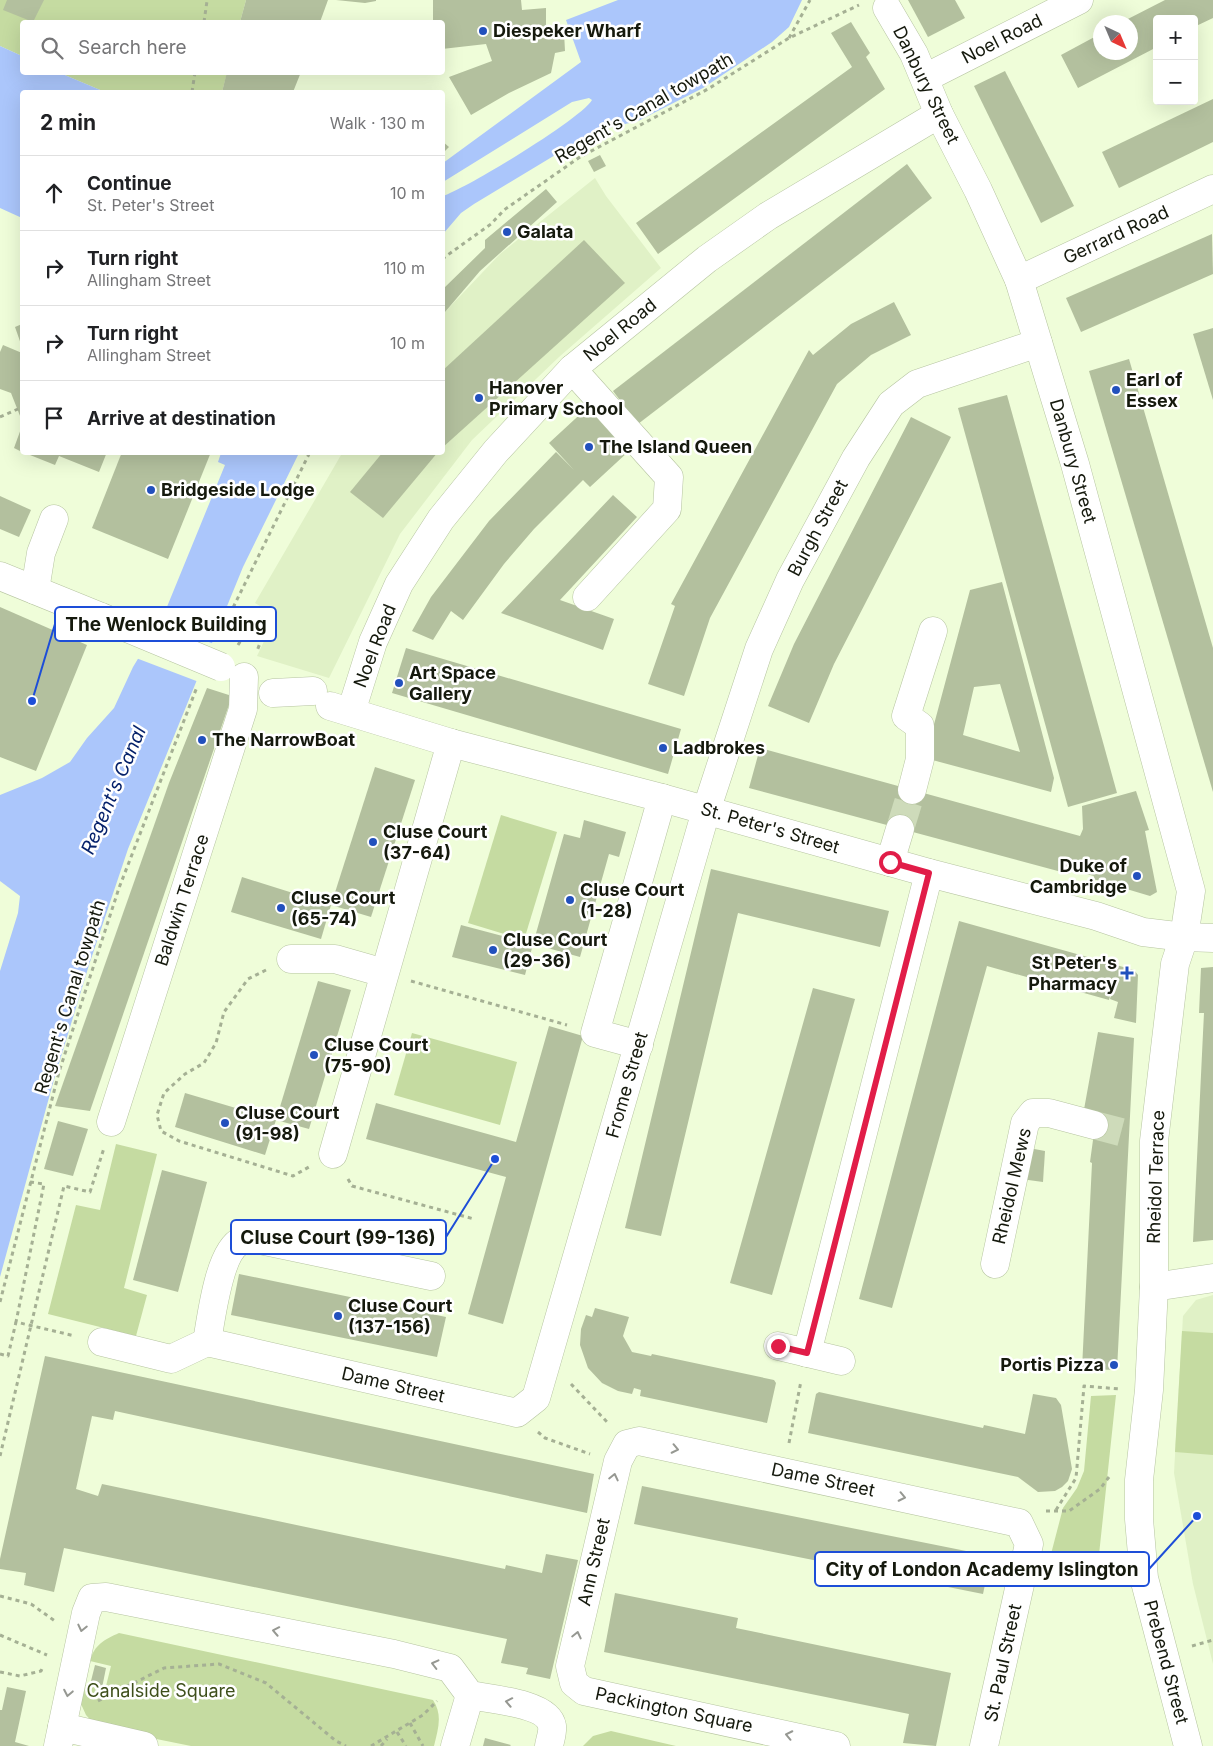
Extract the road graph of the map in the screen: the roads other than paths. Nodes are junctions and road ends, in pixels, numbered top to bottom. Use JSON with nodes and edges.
{"nodes":[{"id":1,"x":1079,"y":0,"type":"edge"},
{"id":2,"x":887,"y":8,"type":"dead end"},
{"id":3,"x":925,"y":78,"type":"junction"},
{"id":4,"x":939,"y":114,"type":"junction"},
{"id":5,"x":1213,"y":189,"type":"edge"},
{"id":6,"x":1019,"y":280,"type":"junction"},
{"id":7,"x":1038,"y":342,"type":"junction"},
{"id":8,"x":572,"y":369,"type":"junction"},
{"id":9,"x":54,"y":519,"type":"dead end"},
{"id":10,"x":0,"y":576,"type":"edge"},
{"id":11,"x":35,"y":590,"type":"junction"},
{"id":12,"x":588,"y":597,"type":"dead end"},
{"id":13,"x":934,"y":631,"type":"dead end"},
{"id":14,"x":248,"y":671,"type":"junction"},
{"id":15,"x":331,"y":703,"type":"junction"},
{"id":16,"x":451,"y":743,"type":"junction"},
{"id":17,"x":912,"y":790,"type":"tunnel mouth"},
{"id":18,"x":662,"y":798,"type":"junction"},
{"id":19,"x":706,"y":810,"type":"junction"},
{"id":20,"x":900,"y":829,"type":"tunnel mouth"},
{"id":21,"x":890,"y":862,"type":"junction"},
{"id":22,"x":929,"y":873,"type":"junction"},
{"id":23,"x":1184,"y":937,"type":"junction"},
{"id":24,"x":1213,"y":938,"type":"edge"},
{"id":25,"x":291,"y":959,"type":"road end"},
{"id":26,"x":384,"y":973,"type":"junction"},
{"id":27,"x":639,"y":1045,"type":"junction"},
{"id":28,"x":1094,"y":1125,"type":"tunnel mouth"},
{"id":29,"x":108,"y":1134,"type":"road end"},
{"id":30,"x":333,"y":1154,"type":"road end"},
{"id":31,"x":995,"y":1264,"type":"dead end"},
{"id":32,"x":431,"y":1276,"type":"dead end"},
{"id":33,"x":1213,"y":1278,"type":"edge"},
{"id":34,"x":1154,"y":1287,"type":"junction"},
{"id":35,"x":102,"y":1342,"type":"road end"},
{"id":36,"x":206,"y":1342,"type":"junction"},
{"id":37,"x":778,"y":1346,"type":"dead end"},
{"id":38,"x":841,"y":1361,"type":"dead end"},
{"id":39,"x":805,"y":1363,"type":"junction"},
{"id":40,"x":518,"y":1413,"type":"joint"},
{"id":41,"x":622,"y":1454,"type":"joint"},
{"id":42,"x":1019,"y":1523,"type":"joint"},
{"id":43,"x":1144,"y":1578,"type":"joint"},
{"id":44,"x":574,"y":1683,"type":"joint"},
{"id":45,"x":464,"y":1687,"type":"junction"},
{"id":46,"x":61,"y":1728,"type":"edge"},
{"id":47,"x":144,"y":1746,"type":"edge"},
{"id":48,"x":455,"y":1746,"type":"edge"},
{"id":49,"x":549,"y":1746,"type":"edge"},
{"id":50,"x":836,"y":1746,"type":"edge"},
{"id":51,"x":984,"y":1746,"type":"edge"},
{"id":52,"x":1188,"y":1746,"type":"edge"}],
"edges":[{"from":1,"to":3,"type":"street","name":"Noel Road"},
{"from":2,"to":3,"type":"street","name":"Danbury Street"},
{"from":3,"to":4,"type":"street","name":"Danbury Street"},
{"from":4,"to":6,"type":"street","name":"Danbury Street"},
{"from":4,"to":8,"type":"street","name":"Noel Road"},
{"from":5,"to":6,"type":"street","name":"Gerrard Road"},
{"from":6,"to":7,"type":"street","name":"Danbury Street"},
{"from":7,"to":19,"type":"street","name":"Burgh Street"},
{"from":7,"to":23,"type":"street","name":"Danbury Street"},
{"from":8,"to":12,"type":"street"},
{"from":8,"to":15,"type":"street","name":"Noel Road"},
{"from":9,"to":11,"type":"street"},
{"from":10,"to":11,"type":"street"},
{"from":11,"to":14,"type":"street","bridge":true},
{"from":13,"to":17,"type":"street"},
{"from":14,"to":15,"type":"street"},
{"from":14,"to":29,"type":"street","name":"Baldwin Terrace"},
{"from":15,"to":16,"type":"street","name":"St. Peter's Street"},
{"from":16,"to":18,"type":"street","name":"St. Peter's Street"},
{"from":16,"to":26,"type":"street"},
{"from":18,"to":19,"type":"street","name":"St. Peter's Street"},
{"from":18,"to":27,"type":"street"},
{"from":19,"to":21,"type":"street","name":"St. Peter's Street"},
{"from":19,"to":27,"type":"street","name":"Frome Street"},
{"from":20,"to":21,"type":"street"},
{"from":21,"to":22,"type":"street","name":"St. Peter's Street"},
{"from":22,"to":23,"type":"street","name":"St. Peter's Street"},
{"from":22,"to":39,"type":"street"},
{"from":23,"to":24,"type":"street","name":"St. Peter's Street"},
{"from":23,"to":34,"type":"street","name":"Rheidol Terrace"},
{"from":25,"to":26,"type":"street"},
{"from":26,"to":30,"type":"street"},
{"from":27,"to":40,"type":"street","name":"Frome Street"},
{"from":28,"to":31,"type":"street","name":"Rheidol Mews"},
{"from":32,"to":36,"type":"street"},
{"from":33,"to":34,"type":"street"},
{"from":34,"to":43,"type":"street","name":"Rheidol Terrace"},
{"from":35,"to":36,"type":"street"},
{"from":36,"to":40,"type":"street","name":"Dame Street"},
{"from":37,"to":39,"type":"street"},
{"from":38,"to":39,"type":"street"},
{"from":41,"to":42,"type":"street","name":"Dame Street","one_way":true},
{"from":44,"to":41,"type":"street","name":"Ann Street","one_way":true},
{"from":42,"to":51,"type":"street","name":"St. Paul Street"},
{"from":43,"to":52,"type":"street","name":"Prebend Street"},
{"from":50,"to":44,"type":"street","name":"Packington Square","one_way":true},
{"from":45,"to":46,"type":"street","one_way":true},
{"from":45,"to":48,"type":"street"},
{"from":49,"to":45,"type":"street","one_way":true},
{"from":46,"to":47,"type":"street"}]}
